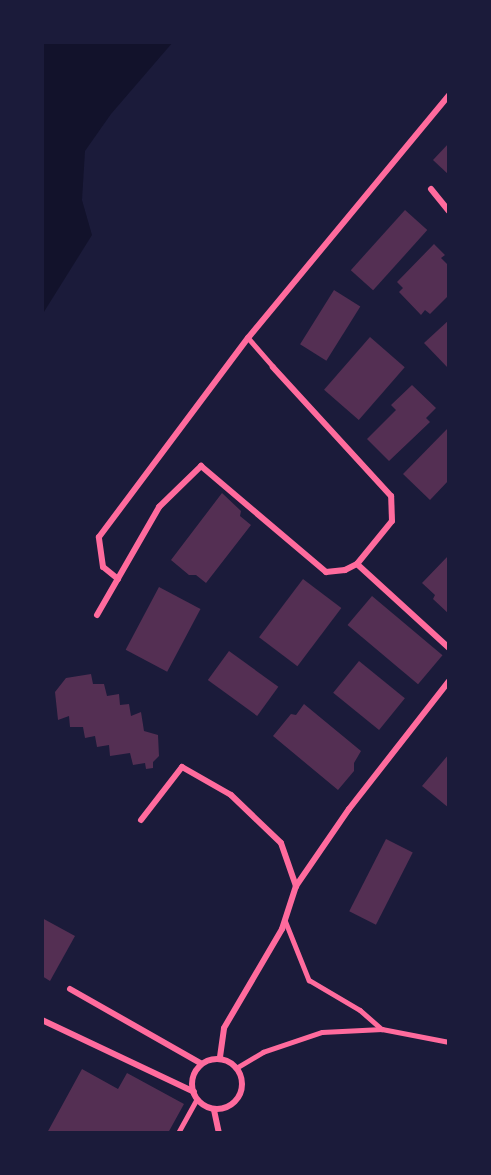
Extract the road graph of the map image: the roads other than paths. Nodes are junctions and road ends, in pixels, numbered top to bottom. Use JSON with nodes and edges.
{"nodes":[{"id":1,"x":449,"y":95,"type":"edge"},
{"id":2,"x":431,"y":189,"type":"dead end"},
{"id":3,"x":449,"y":211,"type":"edge"},
{"id":4,"x":248,"y":338,"type":"junction"},
{"id":5,"x":273,"y":367,"type":"joint"},
{"id":6,"x":357,"y":564,"type":"junction"},
{"id":7,"x":118,"y":579,"type":"junction"},
{"id":8,"x":97,"y":615,"type":"dead end"},
{"id":9,"x":449,"y":648,"type":"edge"},
{"id":10,"x":449,"y":681,"type":"edge"},
{"id":11,"x":141,"y":820,"type":"dead end"},
{"id":12,"x":296,"y":886,"type":"junction"},
{"id":13,"x":285,"y":920,"type":"junction"},
{"id":14,"x":70,"y":989,"type":"dead end"},
{"id":15,"x":42,"y":1020,"type":"edge"},
{"id":16,"x":382,"y":1029,"type":"junction"},
{"id":17,"x":449,"y":1042,"type":"edge"},
{"id":18,"x":220,"y":1058,"type":"junction"},
{"id":19,"x":200,"y":1063,"type":"junction"},
{"id":20,"x":238,"y":1068,"type":"junction"},
{"id":21,"x":194,"y":1092,"type":"junction"},
{"id":22,"x":196,"y":1101,"type":"junction"},
{"id":23,"x":214,"y":1110,"type":"junction"},
{"id":24,"x":178,"y":1133,"type":"edge"},
{"id":25,"x":219,"y":1133,"type":"edge"}],
"edges":[{"from":1,"to":4,"type":"street"},
{"from":2,"to":3,"type":"street"},
{"from":4,"to":5,"type":"street"},
{"from":4,"to":7,"type":"street"},
{"from":5,"to":6,"type":"street"},
{"from":6,"to":7,"type":"street"},
{"from":6,"to":9,"type":"street"},
{"from":7,"to":8,"type":"street"},
{"from":10,"to":12,"type":"street"},
{"from":11,"to":12,"type":"street"},
{"from":12,"to":13,"type":"street"},
{"from":13,"to":16,"type":"lane"},
{"from":13,"to":18,"type":"street"},
{"from":14,"to":19,"type":"street"},
{"from":15,"to":21,"type":"street"},
{"from":16,"to":17,"type":"lane"},
{"from":16,"to":20,"type":"lane"},
{"from":18,"to":19,"type":"street"},
{"from":18,"to":20,"type":"street"},
{"from":19,"to":21,"type":"street"},
{"from":20,"to":23,"type":"street"},
{"from":21,"to":22,"type":"street"},
{"from":22,"to":23,"type":"street"},
{"from":22,"to":24,"type":"lane"},
{"from":23,"to":25,"type":"street"}]}
